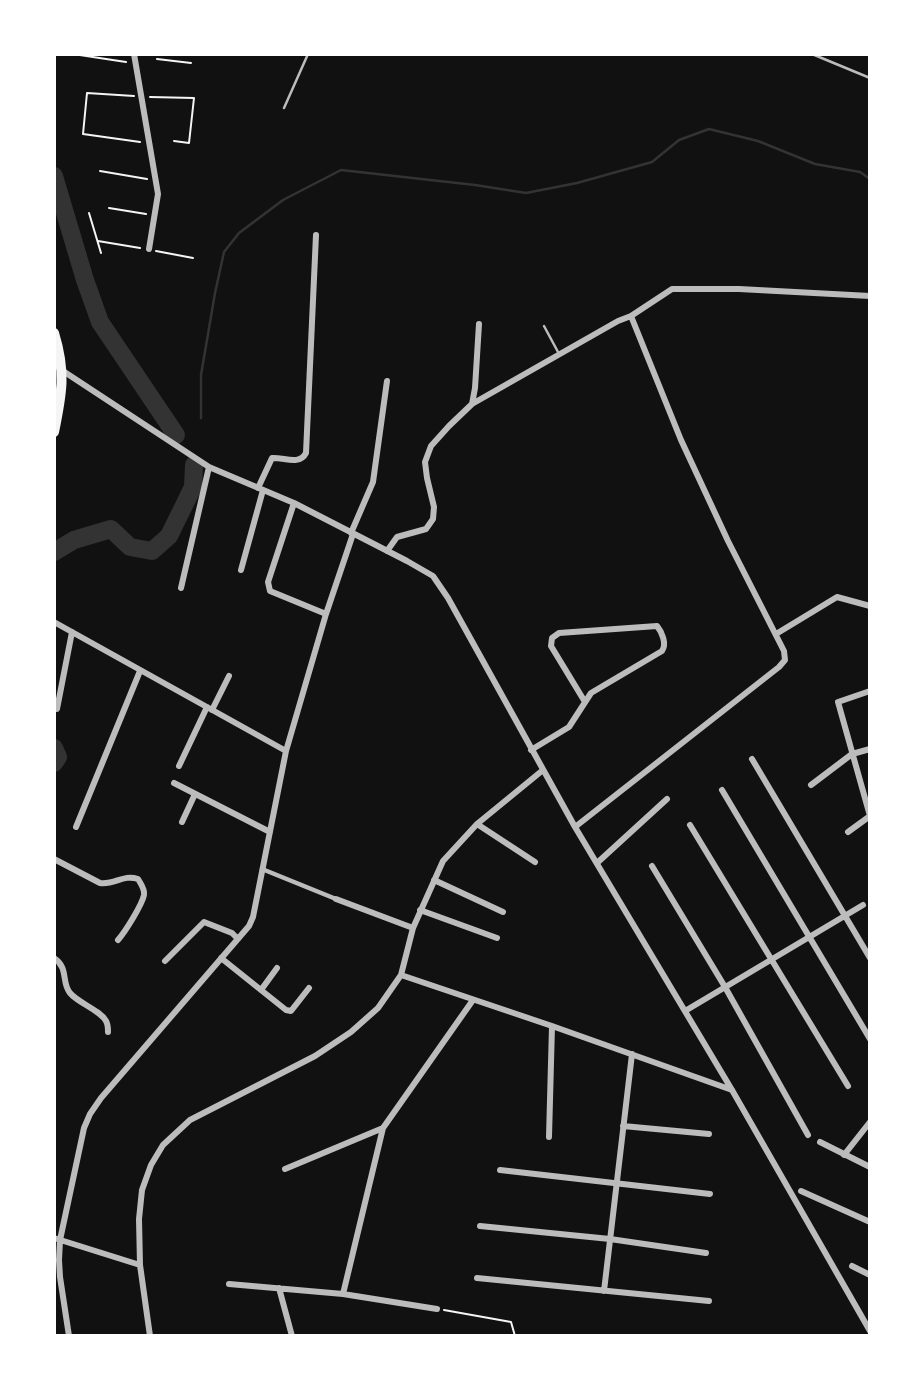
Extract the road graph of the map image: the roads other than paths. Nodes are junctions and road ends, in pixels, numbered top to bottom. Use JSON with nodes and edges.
{"nodes":[{"id":1,"x":134,"y":54,"type":"edge"},
{"id":2,"x":308,"y":54,"type":"edge"},
{"id":3,"x":812,"y":54,"type":"edge"},
{"id":4,"x":870,"y":78,"type":"edge"},
{"id":5,"x":284,"y":108,"type":"dead end"},
{"id":6,"x":316,"y":235,"type":"dead end"},
{"id":7,"x":149,"y":249,"type":"dead end"},
{"id":8,"x":870,"y":296,"type":"edge"},
{"id":9,"x":631,"y":316,"type":"junction"},
{"id":10,"x":479,"y":324,"type":"dead end"},
{"id":11,"x":544,"y":326,"type":"dead end"},
{"id":12,"x":54,"y":333,"type":"edge"},
{"id":13,"x":560,"y":355,"type":"junction"},
{"id":14,"x":63,"y":372,"type":"junction"},
{"id":15,"x":387,"y":381,"type":"dead end"},
{"id":16,"x":472,"y":404,"type":"junction"},
{"id":17,"x":54,"y":432,"type":"edge"},
{"id":18,"x":209,"y":467,"type":"junction"},
{"id":19,"x":260,"y":489,"type":"junction"},
{"id":20,"x":293,"y":503,"type":"junction"},
{"id":21,"x":352,"y":533,"type":"junction"},
{"id":22,"x":387,"y":551,"type":"junction"},
{"id":23,"x":241,"y":570,"type":"dead end"},
{"id":24,"x":181,"y":588,"type":"dead end"},
{"id":25,"x":870,"y":606,"type":"edge"},
{"id":26,"x":326,"y":614,"type":"junction"},
{"id":27,"x":54,"y":622,"type":"edge"},
{"id":28,"x":72,"y":632,"type":"junction"},
{"id":29,"x":776,"y":634,"type":"junction"},
{"id":30,"x":140,"y":671,"type":"junction"},
{"id":31,"x":229,"y":676,"type":"dead end"},
{"id":32,"x":870,"y":691,"type":"edge"},
{"id":33,"x":585,"y":702,"type":"junction"},
{"id":34,"x":57,"y":709,"type":"dead end"},
{"id":35,"x":210,"y":709,"type":"junction"},
{"id":36,"x":870,"y":748,"type":"edge"},
{"id":37,"x":531,"y":750,"type":"junction"},
{"id":38,"x":286,"y":751,"type":"junction"},
{"id":39,"x":852,"y":754,"type":"junction"},
{"id":40,"x":752,"y":759,"type":"dead end"},
{"id":41,"x":178,"y":766,"type":"dead end"},
{"id":42,"x":543,"y":770,"type":"junction"},
{"id":43,"x":174,"y":783,"type":"dead end"},
{"id":44,"x":811,"y":785,"type":"dead end"},
{"id":45,"x":722,"y":790,"type":"dead end"},
{"id":46,"x":195,"y":794,"type":"junction"},
{"id":47,"x":667,"y":799,"type":"dead end"},
{"id":48,"x":870,"y":816,"type":"edge"},
{"id":49,"x":182,"y":822,"type":"dead end"},
{"id":50,"x":477,"y":824,"type":"junction"},
{"id":51,"x":690,"y":825,"type":"dead end"},
{"id":52,"x":76,"y":827,"type":"dead end"},
{"id":53,"x":575,"y":827,"type":"junction"},
{"id":54,"x":270,"y":832,"type":"junction"},
{"id":55,"x":848,"y":832,"type":"dead end"},
{"id":56,"x":54,"y":859,"type":"edge"},
{"id":57,"x":535,"y":862,"type":"dead end"},
{"id":58,"x":597,"y":863,"type":"junction"},
{"id":59,"x":652,"y":866,"type":"dead end"},
{"id":60,"x":262,"y":869,"type":"junction"},
{"id":61,"x":434,"y":880,"type":"junction"},
{"id":62,"x":336,"y":899,"type":"joint"},
{"id":63,"x":863,"y":905,"type":"dead end"},
{"id":64,"x":420,"y":910,"type":"junction"},
{"id":65,"x":503,"y":912,"type":"dead end"},
{"id":66,"x":845,"y":915,"type":"junction"},
{"id":67,"x":413,"y":928,"type":"junction"},
{"id":68,"x":808,"y":936,"type":"junction"},
{"id":69,"x":497,"y":938,"type":"dead end"},
{"id":70,"x":238,"y":939,"type":"junction"},
{"id":71,"x":118,"y":940,"type":"dead end"},
{"id":72,"x":54,"y":958,"type":"edge"},
{"id":73,"x":221,"y":958,"type":"junction"},
{"id":74,"x":870,"y":958,"type":"edge"},
{"id":75,"x":771,"y":960,"type":"junction"},
{"id":76,"x":165,"y":961,"type":"dead end"},
{"id":77,"x":277,"y":968,"type":"dead end"},
{"id":78,"x":401,"y":975,"type":"junction"},
{"id":79,"x":725,"y":987,"type":"junction"},
{"id":80,"x":309,"y":988,"type":"dead end"},
{"id":81,"x":261,"y":990,"type":"junction"},
{"id":82,"x":473,"y":1000,"type":"junction"},
{"id":83,"x":685,"y":1011,"type":"junction"},
{"id":84,"x":552,"y":1026,"type":"junction"},
{"id":85,"x":108,"y":1032,"type":"dead end"},
{"id":86,"x":870,"y":1039,"type":"edge"},
{"id":87,"x":632,"y":1054,"type":"junction"},
{"id":88,"x":848,"y":1086,"type":"dead end"},
{"id":89,"x":732,"y":1090,"type":"junction"},
{"id":90,"x":870,"y":1122,"type":"edge"},
{"id":91,"x":623,"y":1126,"type":"junction"},
{"id":92,"x":383,"y":1128,"type":"junction"},
{"id":93,"x":709,"y":1134,"type":"dead end"},
{"id":94,"x":808,"y":1135,"type":"dead end"},
{"id":95,"x":549,"y":1137,"type":"dead end"},
{"id":96,"x":820,"y":1142,"type":"dead end"},
{"id":97,"x":844,"y":1155,"type":"junction"},
{"id":98,"x":870,"y":1167,"type":"edge"},
{"id":99,"x":285,"y":1169,"type":"dead end"},
{"id":100,"x":500,"y":1170,"type":"dead end"},
{"id":101,"x":617,"y":1184,"type":"junction"},
{"id":102,"x":801,"y":1191,"type":"dead end"},
{"id":103,"x":710,"y":1194,"type":"dead end"},
{"id":104,"x":870,"y":1222,"type":"edge"},
{"id":105,"x":480,"y":1226,"type":"dead end"},
{"id":106,"x":57,"y":1239,"type":"edge"},
{"id":107,"x":610,"y":1239,"type":"junction"},
{"id":108,"x":706,"y":1253,"type":"dead end"},
{"id":109,"x":140,"y":1265,"type":"junction"},
{"id":110,"x":852,"y":1266,"type":"dead end"},
{"id":111,"x":870,"y":1275,"type":"edge"},
{"id":112,"x":477,"y":1278,"type":"dead end"},
{"id":113,"x":229,"y":1284,"type":"dead end"},
{"id":114,"x":279,"y":1289,"type":"junction"},
{"id":115,"x":604,"y":1291,"type":"junction"},
{"id":116,"x":343,"y":1293,"type":"junction"},
{"id":117,"x":709,"y":1301,"type":"dead end"},
{"id":118,"x":437,"y":1309,"type":"road end"},
{"id":119,"x":870,"y":1331,"type":"edge"},
{"id":120,"x":69,"y":1336,"type":"edge"},
{"id":121,"x":150,"y":1336,"type":"edge"},
{"id":122,"x":292,"y":1336,"type":"edge"}],
"edges":[{"from":1,"to":7,"type":"street"},
{"from":2,"to":5,"type":"lane"},
{"from":3,"to":4,"type":"lane"},
{"from":6,"to":19,"type":"street"},
{"from":8,"to":9,"type":"street"},
{"from":9,"to":13,"type":"street"},
{"from":9,"to":29,"type":"street"},
{"from":10,"to":16,"type":"street"},
{"from":11,"to":13,"type":"lane"},
{"from":12,"to":14,"type":"main road"},
{"from":13,"to":16,"type":"street"},
{"from":14,"to":17,"type":"main road"},
{"from":14,"to":18,"type":"street"},
{"from":15,"to":21,"type":"street"},
{"from":16,"to":22,"type":"street"},
{"from":18,"to":19,"type":"street"},
{"from":18,"to":24,"type":"street"},
{"from":19,"to":20,"type":"street"},
{"from":19,"to":23,"type":"street"},
{"from":20,"to":21,"type":"street"},
{"from":20,"to":26,"type":"street"},
{"from":21,"to":22,"type":"street"},
{"from":21,"to":26,"type":"street"},
{"from":22,"to":37,"type":"street"},
{"from":25,"to":29,"type":"street"},
{"from":26,"to":38,"type":"street"},
{"from":27,"to":28,"type":"street"},
{"from":28,"to":30,"type":"street"},
{"from":28,"to":34,"type":"street"},
{"from":29,"to":53,"type":"street"},
{"from":30,"to":35,"type":"street"},
{"from":30,"to":52,"type":"street"},
{"from":31,"to":35,"type":"street"},
{"from":32,"to":39,"type":"street"},
{"from":33,"to":33,"type":"street"},
{"from":33,"to":37,"type":"street"},
{"from":35,"to":38,"type":"street"},
{"from":35,"to":41,"type":"street"},
{"from":36,"to":39,"type":"street"},
{"from":37,"to":42,"type":"street"},
{"from":38,"to":54,"type":"street"},
{"from":39,"to":44,"type":"street"},
{"from":39,"to":48,"type":"street"},
{"from":40,"to":66,"type":"street"},
{"from":42,"to":50,"type":"street"},
{"from":42,"to":53,"type":"street"},
{"from":43,"to":46,"type":"street"},
{"from":45,"to":68,"type":"street"},
{"from":46,"to":49,"type":"street"},
{"from":46,"to":54,"type":"street"},
{"from":47,"to":58,"type":"street"},
{"from":48,"to":55,"type":"street"},
{"from":50,"to":57,"type":"street"},
{"from":50,"to":61,"type":"street"},
{"from":51,"to":75,"type":"street"},
{"from":53,"to":58,"type":"street"},
{"from":54,"to":60,"type":"street"},
{"from":56,"to":71,"type":"street"},
{"from":58,"to":83,"type":"street"},
{"from":59,"to":79,"type":"street"},
{"from":60,"to":62,"type":"street"},
{"from":60,"to":70,"type":"street"},
{"from":61,"to":64,"type":"street"},
{"from":61,"to":65,"type":"street"},
{"from":62,"to":67,"type":"street"},
{"from":63,"to":66,"type":"street"},
{"from":64,"to":67,"type":"street"},
{"from":64,"to":69,"type":"street"},
{"from":66,"to":68,"type":"street"},
{"from":66,"to":74,"type":"street"},
{"from":67,"to":78,"type":"street"},
{"from":68,"to":75,"type":"street"},
{"from":68,"to":86,"type":"street"},
{"from":70,"to":73,"type":"street"},
{"from":70,"to":76,"type":"street"},
{"from":72,"to":85,"type":"street"},
{"from":73,"to":81,"type":"street"},
{"from":73,"to":106,"type":"street"},
{"from":75,"to":79,"type":"street"},
{"from":75,"to":88,"type":"street"},
{"from":77,"to":81,"type":"street"},
{"from":78,"to":82,"type":"street"},
{"from":78,"to":109,"type":"street"},
{"from":79,"to":83,"type":"street"},
{"from":79,"to":94,"type":"street"},
{"from":80,"to":81,"type":"street"},
{"from":82,"to":84,"type":"street"},
{"from":82,"to":92,"type":"street"},
{"from":83,"to":89,"type":"street"},
{"from":84,"to":87,"type":"street"},
{"from":84,"to":95,"type":"street"},
{"from":87,"to":89,"type":"street"},
{"from":87,"to":91,"type":"street"},
{"from":89,"to":119,"type":"street"},
{"from":90,"to":97,"type":"street"},
{"from":91,"to":93,"type":"street"},
{"from":91,"to":101,"type":"street"},
{"from":92,"to":99,"type":"street"},
{"from":92,"to":116,"type":"street"},
{"from":96,"to":97,"type":"street"},
{"from":97,"to":98,"type":"street"},
{"from":100,"to":101,"type":"street"},
{"from":101,"to":103,"type":"street"},
{"from":101,"to":107,"type":"street"},
{"from":102,"to":104,"type":"street"},
{"from":105,"to":107,"type":"street"},
{"from":106,"to":109,"type":"street"},
{"from":106,"to":120,"type":"street"},
{"from":107,"to":108,"type":"street"},
{"from":107,"to":115,"type":"street"},
{"from":109,"to":121,"type":"street"},
{"from":110,"to":111,"type":"street"},
{"from":112,"to":115,"type":"street"},
{"from":113,"to":114,"type":"street"},
{"from":114,"to":116,"type":"street"},
{"from":114,"to":122,"type":"street"},
{"from":115,"to":117,"type":"street"},
{"from":116,"to":118,"type":"street"}]}
